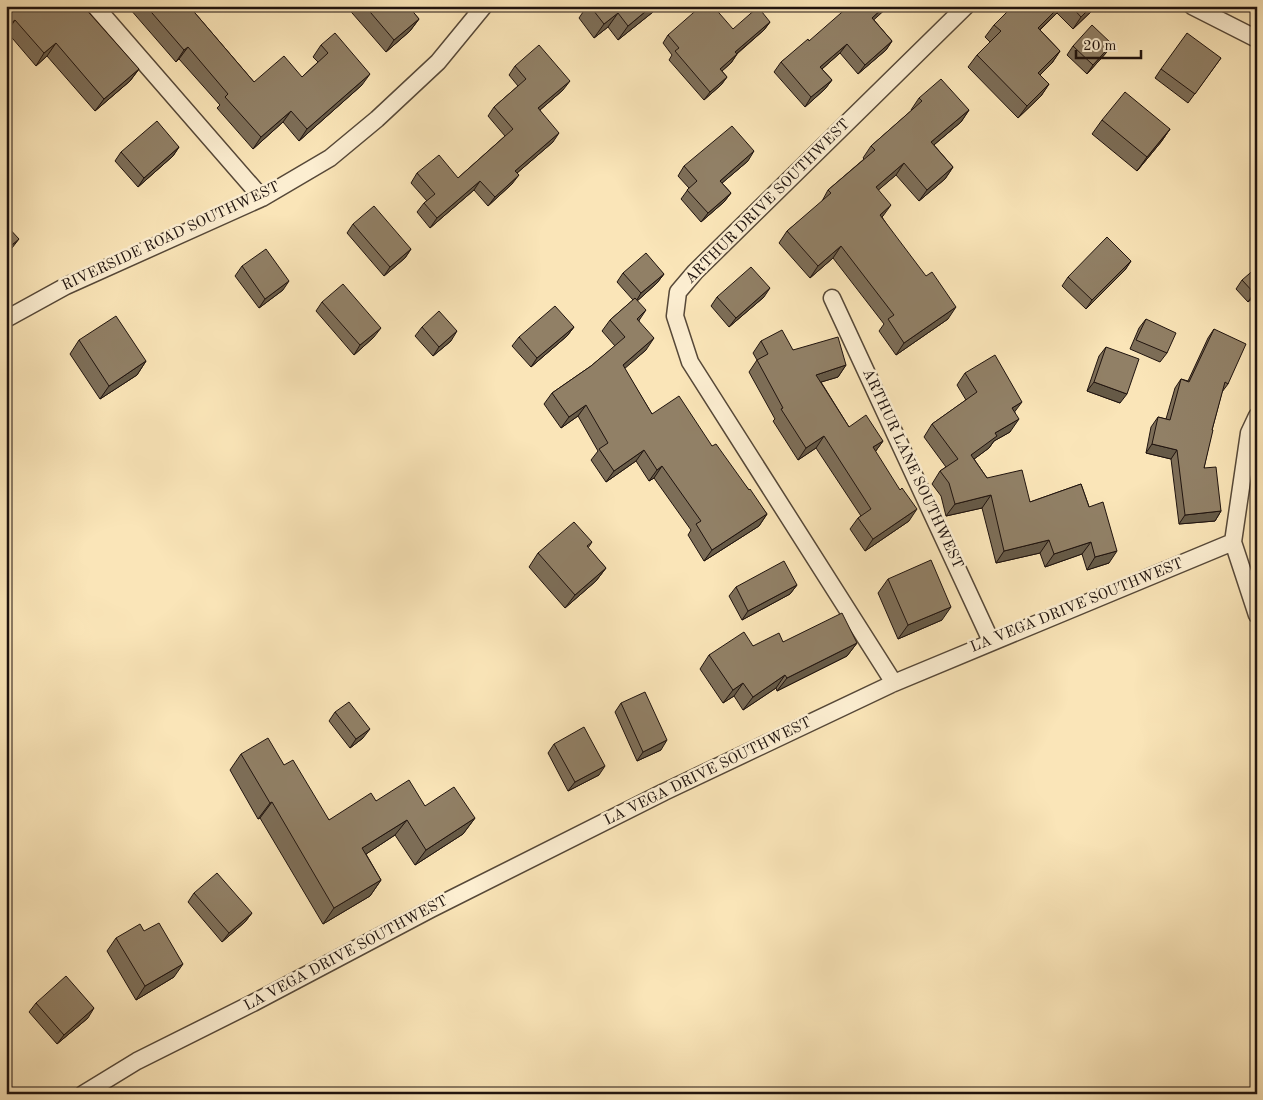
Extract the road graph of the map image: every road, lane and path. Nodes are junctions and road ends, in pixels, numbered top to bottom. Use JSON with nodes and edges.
{"nodes":[{"id":1,"x":95,"y":6,"type":"edge"},
{"id":2,"x":484,"y":6,"type":"edge"},
{"id":3,"x":966,"y":6,"type":"edge"},
{"id":4,"x":1192,"y":6,"type":"edge"},
{"id":5,"x":1257,"y":38,"type":"edge"},
{"id":6,"x":262,"y":198,"type":"junction"},
{"id":7,"x":832,"y":298,"type":"dead end"},
{"id":8,"x":6,"y":319,"type":"edge"},
{"id":9,"x":1257,"y":416,"type":"edge"},
{"id":10,"x":1234,"y":542,"type":"junction"},
{"id":11,"x":1257,"y":615,"type":"edge"},
{"id":12,"x":992,"y":641,"type":"junction"},
{"id":13,"x":894,"y":682,"type":"junction"},
{"id":14,"x":83,"y":1094,"type":"edge"}],
"edges":[{"from":1,"to":6,"type":"street"},
{"from":2,"to":6,"type":"street","name":"RIVERSIDE ROAD SOUTHWEST"},
{"from":3,"to":13,"type":"street","name":"ARTHUR DRIVE SOUTHWEST"},
{"from":4,"to":5,"type":"street"},
{"from":6,"to":8,"type":"street","name":"RIVERSIDE ROAD SOUTHWEST"},
{"from":7,"to":12,"type":"street","name":"ARTHUR LANE SOUTHWEST"},
{"from":9,"to":10,"type":"street"},
{"from":10,"to":11,"type":"street"},
{"from":10,"to":12,"type":"street","name":"LA VEGA DRIVE SOUTHWEST"},
{"from":12,"to":13,"type":"street","name":"LA VEGA DRIVE SOUTHWEST"},
{"from":13,"to":14,"type":"street","name":"LA VEGA DRIVE SOUTHWEST"}]}
